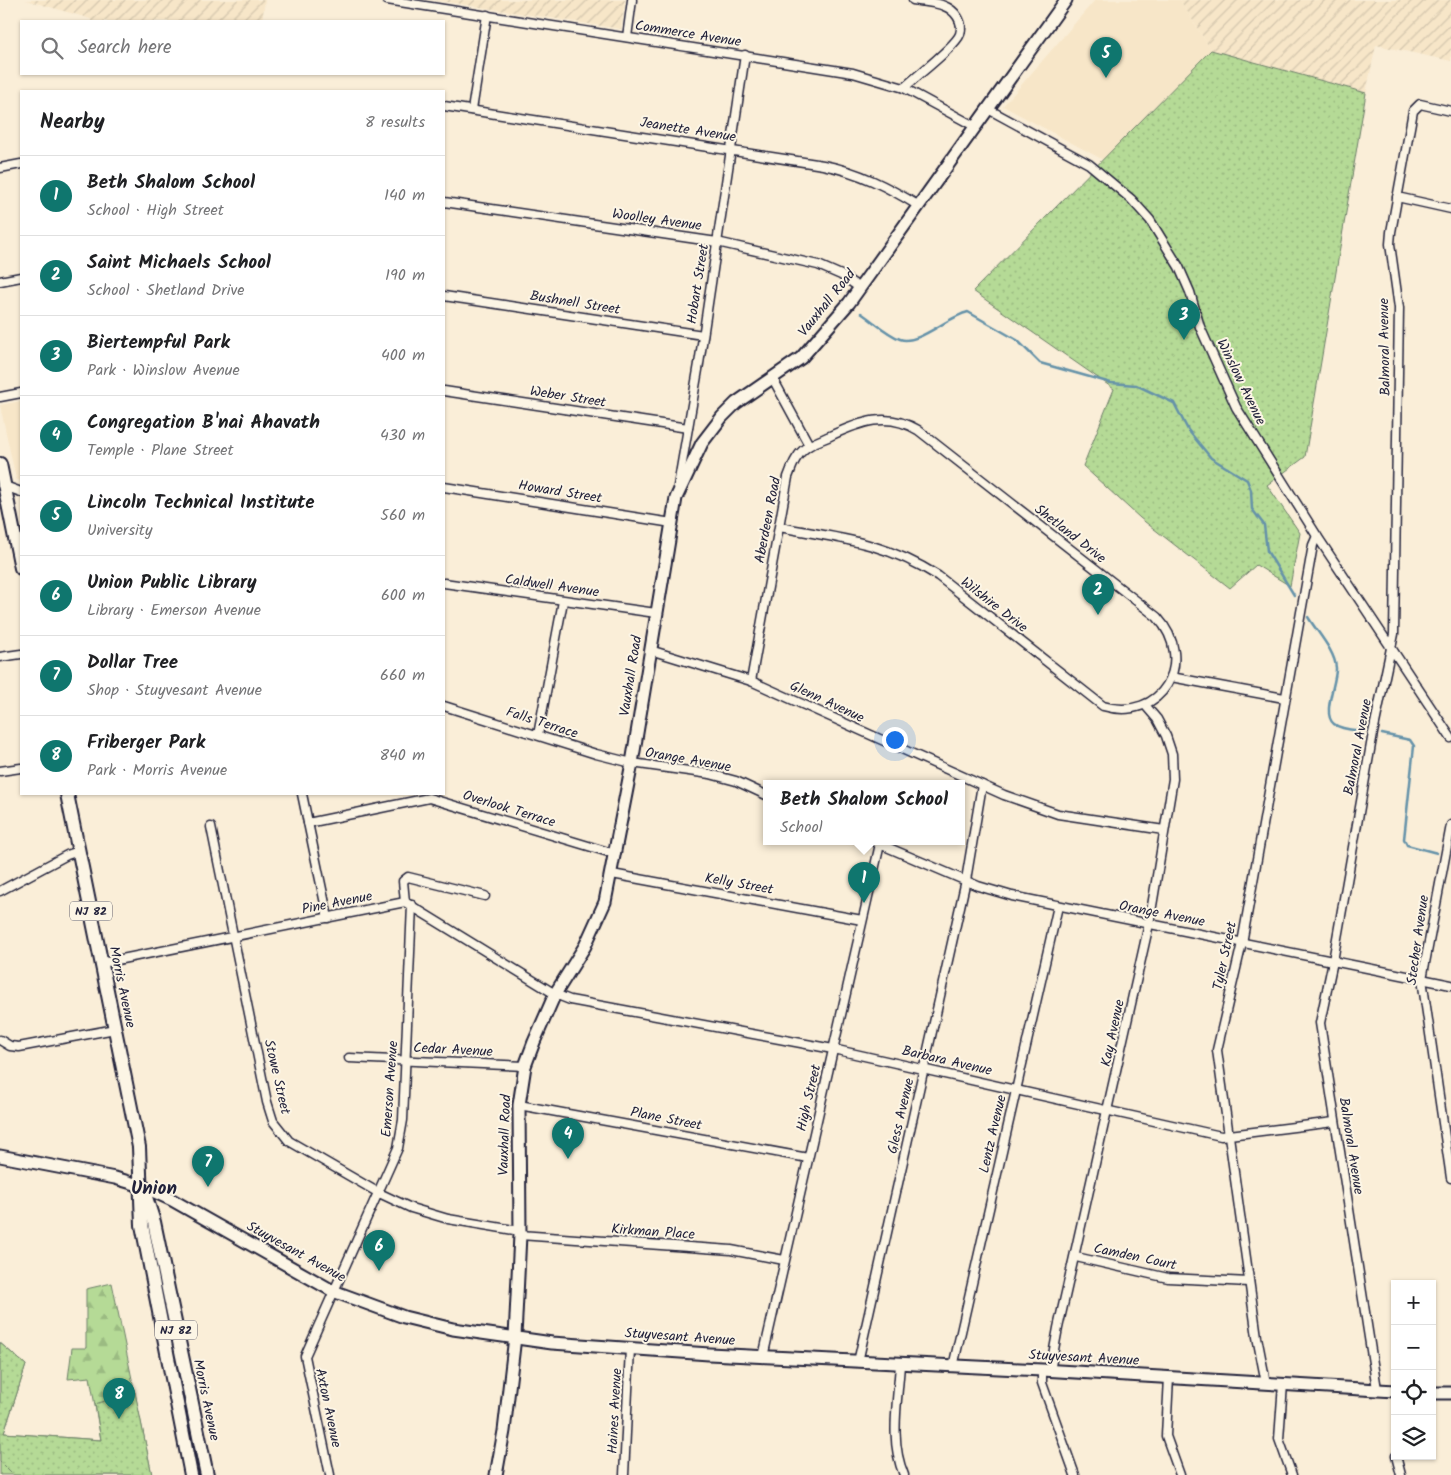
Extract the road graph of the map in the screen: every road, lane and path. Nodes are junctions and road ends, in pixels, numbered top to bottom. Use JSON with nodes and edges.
{"nodes":[{"id":1,"x":387,"y":0,"type":"edge"},
{"id":2,"x":632,"y":0,"type":"edge"},
{"id":3,"x":913,"y":0,"type":"edge"},
{"id":4,"x":1066,"y":0,"type":"edge"},
{"id":5,"x":487,"y":15,"type":"junction"},
{"id":6,"x":626,"y":37,"type":"junction"},
{"id":7,"x":745,"y":55,"type":"junction"},
{"id":8,"x":904,"y":88,"type":"junction"},
{"id":9,"x":445,"y":106,"type":"edge"},
{"id":10,"x":988,"y":109,"type":"junction"},
{"id":11,"x":472,"y":110,"type":"junction"},
{"id":12,"x":1451,"y":111,"type":"edge"},
{"id":13,"x":976,"y":127,"type":"junction"},
{"id":14,"x":731,"y":149,"type":"junction"},
{"id":15,"x":20,"y":164,"type":"edge"},
{"id":16,"x":0,"y":168,"type":"edge"},
{"id":17,"x":1397,"y":197,"type":"junction"},
{"id":18,"x":445,"y":202,"type":"edge"},
{"id":19,"x":919,"y":206,"type":"junction"},
{"id":20,"x":1451,"y":209,"type":"edge"},
{"id":21,"x":717,"y":242,"type":"junction"},
{"id":22,"x":20,"y":277,"type":"edge"},
{"id":23,"x":0,"y":282,"type":"edge"},
{"id":24,"x":860,"y":288,"type":"junction"},
{"id":25,"x":445,"y":296,"type":"edge"},
{"id":26,"x":703,"y":335,"type":"junction"},
{"id":27,"x":772,"y":378,"type":"junction"},
{"id":28,"x":445,"y":391,"type":"edge"},
{"id":29,"x":20,"y":392,"type":"edge"},
{"id":30,"x":0,"y":397,"type":"edge"},
{"id":31,"x":688,"y":428,"type":"junction"},
{"id":32,"x":810,"y":445,"type":"junction"},
{"id":33,"x":0,"y":464,"type":"edge"},
{"id":34,"x":2,"y":485,"type":"edge"},
{"id":35,"x":445,"y":487,"type":"edge"},
{"id":36,"x":20,"y":492,"type":"edge"},
{"id":37,"x":676,"y":498,"type":"junction"},
{"id":38,"x":672,"y":523,"type":"junction"},
{"id":39,"x":779,"y":527,"type":"junction"},
{"id":40,"x":1317,"y":536,"type":"junction"},
{"id":41,"x":20,"y":564,"type":"edge"},
{"id":42,"x":445,"y":583,"type":"edge"},
{"id":43,"x":563,"y":601,"type":"junction"},
{"id":44,"x":656,"y":613,"type":"junction"},
{"id":45,"x":1391,"y":647,"type":"junction"},
{"id":46,"x":650,"y":650,"type":"junction"},
{"id":47,"x":20,"y":654,"type":"edge"},
{"id":48,"x":0,"y":656,"type":"edge"},
{"id":49,"x":1171,"y":677,"type":"junction"},
{"id":50,"x":751,"y":681,"type":"junction"},
{"id":51,"x":1284,"y":698,"type":"junction"},
{"id":52,"x":1145,"y":705,"type":"junction"},
{"id":53,"x":445,"y":706,"type":"edge"},
{"id":54,"x":538,"y":734,"type":"junction"},
{"id":55,"x":1451,"y":738,"type":"edge"},
{"id":56,"x":632,"y":763,"type":"junction"},
{"id":57,"x":20,"y":768,"type":"edge"},
{"id":58,"x":0,"y":771,"type":"edge"},
{"id":59,"x":982,"y":785,"type":"junction"},
{"id":60,"x":763,"y":793,"type":"edge"},
{"id":61,"x":67,"y":795,"type":"edge"},
{"id":62,"x":302,"y":795,"type":"edge"},
{"id":63,"x":308,"y":823,"type":"junction"},
{"id":64,"x":1451,"y":825,"type":"edge"},
{"id":65,"x":211,"y":827,"type":"dead end"},
{"id":66,"x":1164,"y":830,"type":"junction"},
{"id":67,"x":878,"y":845,"type":"edge"},
{"id":68,"x":883,"y":845,"type":"edge"},
{"id":69,"x":79,"y":852,"type":"junction"},
{"id":70,"x":615,"y":854,"type":"junction"},
{"id":71,"x":612,"y":874,"type":"junction"},
{"id":72,"x":966,"y":880,"type":"junction"},
{"id":73,"x":0,"y":890,"type":"edge"},
{"id":74,"x":485,"y":896,"type":"dead end"},
{"id":75,"x":408,"y":904,"type":"junction"},
{"id":76,"x":1058,"y":906,"type":"junction"},
{"id":77,"x":328,"y":918,"type":"junction"},
{"id":78,"x":862,"y":920,"type":"junction"},
{"id":79,"x":1149,"y":924,"type":"junction"},
{"id":80,"x":235,"y":936,"type":"junction"},
{"id":81,"x":1242,"y":943,"type":"junction"},
{"id":82,"x":1333,"y":961,"type":"junction"},
{"id":83,"x":102,"y":963,"type":"junction"},
{"id":84,"x":1422,"y":979,"type":"junction"},
{"id":85,"x":1451,"y":985,"type":"edge"},
{"id":86,"x":555,"y":994,"type":"junction"},
{"id":87,"x":115,"y":1029,"type":"junction"},
{"id":88,"x":0,"y":1040,"type":"edge"},
{"id":89,"x":833,"y":1049,"type":"junction"},
{"id":90,"x":349,"y":1058,"type":"dead end"},
{"id":91,"x":406,"y":1060,"type":"junction"},
{"id":92,"x":526,"y":1066,"type":"junction"},
{"id":93,"x":925,"y":1069,"type":"junction"},
{"id":94,"x":1016,"y":1090,"type":"junction"},
{"id":95,"x":519,"y":1105,"type":"junction"},
{"id":96,"x":1109,"y":1111,"type":"junction"},
{"id":97,"x":1334,"y":1122,"type":"junction"},
{"id":98,"x":1230,"y":1137,"type":"junction"},
{"id":99,"x":0,"y":1156,"type":"edge"},
{"id":100,"x":808,"y":1158,"type":"junction"},
{"id":101,"x":1451,"y":1178,"type":"edge"},
{"id":102,"x":142,"y":1186,"type":"junction"},
{"id":103,"x":380,"y":1193,"type":"junction"},
{"id":104,"x":520,"y":1233,"type":"junction"},
{"id":105,"x":1076,"y":1257,"type":"junction"},
{"id":106,"x":784,"y":1260,"type":"junction"},
{"id":107,"x":1249,"y":1282,"type":"junction"},
{"id":108,"x":333,"y":1291,"type":"junction"},
{"id":109,"x":515,"y":1337,"type":"junction"},
{"id":110,"x":630,"y":1348,"type":"junction"},
{"id":111,"x":763,"y":1357,"type":"junction"},
{"id":112,"x":858,"y":1362,"type":"junction"},
{"id":113,"x":900,"y":1364,"type":"junction"},
{"id":114,"x":953,"y":1367,"type":"junction"},
{"id":115,"x":1046,"y":1371,"type":"junction"},
{"id":116,"x":1170,"y":1377,"type":"junction"},
{"id":117,"x":1266,"y":1383,"type":"junction"},
{"id":118,"x":1283,"y":1384,"type":"junction"},
{"id":119,"x":1377,"y":1389,"type":"junction"},
{"id":120,"x":1391,"y":1391,"type":"edge"},
{"id":121,"x":1436,"y":1393,"type":"edge"},
{"id":122,"x":1451,"y":1393,"type":"edge"},
{"id":123,"x":1397,"y":1460,"type":"edge"},
{"id":124,"x":191,"y":1475,"type":"edge"},
{"id":125,"x":207,"y":1475,"type":"edge"},
{"id":126,"x":330,"y":1475,"type":"edge"},
{"id":127,"x":496,"y":1475,"type":"edge"},
{"id":128,"x":624,"y":1475,"type":"edge"},
{"id":129,"x":904,"y":1475,"type":"edge"},
{"id":130,"x":1075,"y":1475,"type":"edge"},
{"id":131,"x":1180,"y":1475,"type":"edge"},
{"id":132,"x":1292,"y":1475,"type":"edge"},
{"id":133,"x":1401,"y":1475,"type":"edge"}],
"edges":[{"from":1,"to":5,"type":"street","name":"Commerce Avenue"},
{"from":2,"to":6,"type":"street"},
{"from":3,"to":8,"type":"street"},
{"from":4,"to":10,"type":"street","name":"Vauxhall Road"},
{"from":5,"to":6,"type":"street","name":"Commerce Avenue"},
{"from":5,"to":11,"type":"street"},
{"from":6,"to":7,"type":"street","name":"Commerce Avenue"},
{"from":7,"to":8,"type":"street","name":"Commerce Avenue"},
{"from":7,"to":14,"type":"street","name":"Hobart Street"},
{"from":8,"to":13,"type":"street","name":"Commerce Avenue"},
{"from":9,"to":11,"type":"street","name":"Jeanette Avenue"},
{"from":10,"to":13,"type":"street","name":"Vauxhall Road"},
{"from":10,"to":40,"type":"street","name":"Winslow Avenue"},
{"from":11,"to":14,"type":"street","name":"Jeanette Avenue"},
{"from":12,"to":17,"type":"street","name":"Balmoral Avenue"},
{"from":13,"to":19,"type":"street","name":"Vauxhall Road"},
{"from":14,"to":19,"type":"street","name":"Jeanette Avenue"},
{"from":14,"to":21,"type":"street","name":"Hobart Street"},
{"from":15,"to":16,"type":"street"},
{"from":17,"to":20,"type":"street"},
{"from":17,"to":45,"type":"street","name":"Balmoral Avenue"},
{"from":18,"to":21,"type":"street","name":"Woolley Avenue"},
{"from":19,"to":24,"type":"street","name":"Vauxhall Road"},
{"from":21,"to":24,"type":"street","name":"Woolley Avenue"},
{"from":21,"to":26,"type":"street","name":"Hobart Street"},
{"from":22,"to":23,"type":"street"},
{"from":24,"to":27,"type":"street","name":"Vauxhall Road"},
{"from":25,"to":26,"type":"street","name":"Bushnell Street"},
{"from":26,"to":31,"type":"street","name":"Hobart Street"},
{"from":27,"to":32,"type":"street"},
{"from":27,"to":37,"type":"street","name":"Vauxhall Road"},
{"from":28,"to":31,"type":"street","name":"Weber Street"},
{"from":29,"to":30,"type":"street"},
{"from":31,"to":37,"type":"street","name":"Hobart Street"},
{"from":32,"to":39,"type":"street","name":"Aberdeen Road"},
{"from":32,"to":49,"type":"street","name":"Shetland Drive"},
{"from":33,"to":34,"type":"main road"},
{"from":34,"to":36,"type":"street"},
{"from":34,"to":41,"type":"main road"},
{"from":35,"to":38,"type":"street","name":"Howard Street"},
{"from":37,"to":38,"type":"street","name":"Vauxhall Road"},
{"from":38,"to":44,"type":"street","name":"Vauxhall Road"},
{"from":39,"to":50,"type":"street","name":"Aberdeen Road"},
{"from":39,"to":52,"type":"street","name":"Wilshire Drive"},
{"from":40,"to":45,"type":"street","name":"Winslow Avenue"},
{"from":40,"to":51,"type":"street","name":"Tyler Street"},
{"from":42,"to":43,"type":"street","name":"Caldwell Avenue"},
{"from":43,"to":44,"type":"street","name":"Caldwell Avenue"},
{"from":43,"to":54,"type":"street"},
{"from":44,"to":46,"type":"street","name":"Vauxhall Road"},
{"from":45,"to":55,"type":"street","name":"Winslow Avenue"},
{"from":45,"to":82,"type":"street","name":"Balmoral Avenue"},
{"from":46,"to":50,"type":"street","name":"Glenn Avenue"},
{"from":46,"to":56,"type":"street","name":"Vauxhall Road"},
{"from":47,"to":48,"type":"street"},
{"from":49,"to":51,"type":"street"},
{"from":49,"to":52,"type":"street"},
{"from":50,"to":59,"type":"street","name":"Glenn Avenue"},
{"from":51,"to":81,"type":"street","name":"Tyler Street"},
{"from":52,"to":66,"type":"street","name":"Kay Avenue"},
{"from":53,"to":54,"type":"street","name":"Falls Terrace"},
{"from":54,"to":56,"type":"street","name":"Falls Terrace"},
{"from":56,"to":60,"type":"street","name":"Orange Avenue"},
{"from":56,"to":70,"type":"street","name":"Vauxhall Road"},
{"from":57,"to":58,"type":"street"},
{"from":59,"to":66,"type":"street","name":"Glenn Avenue"},
{"from":59,"to":72,"type":"street","name":"Gless Avenue"},
{"from":61,"to":69,"type":"main road","name":"Morris Avenue","number":"NJ 82"},
{"from":62,"to":63,"type":"street"},
{"from":63,"to":70,"type":"street","name":"Overlook Terrace"},
{"from":63,"to":77,"type":"street"},
{"from":64,"to":84,"type":"street","name":"Stecher Avenue"},
{"from":65,"to":80,"type":"street","name":"Stowe Street"},
{"from":66,"to":79,"type":"street","name":"Kay Avenue"},
{"from":67,"to":78,"type":"street","name":"High Street"},
{"from":68,"to":72,"type":"street","name":"Orange Avenue"},
{"from":69,"to":73,"type":"street"},
{"from":69,"to":83,"type":"main road","name":"Morris Avenue","number":"NJ 82"},
{"from":70,"to":71,"type":"street","name":"Vauxhall Road"},
{"from":71,"to":78,"type":"street","name":"Kelly Street"},
{"from":71,"to":86,"type":"street","name":"Vauxhall Road"},
{"from":72,"to":76,"type":"street","name":"Orange Avenue"},
{"from":72,"to":93,"type":"street","name":"Gless Avenue"},
{"from":74,"to":75,"type":"street","name":"Emerson Avenue"},
{"from":75,"to":77,"type":"street","name":"Pine Avenue"},
{"from":75,"to":86,"type":"street"},
{"from":75,"to":91,"type":"street","name":"Emerson Avenue"},
{"from":76,"to":79,"type":"street","name":"Orange Avenue"},
{"from":76,"to":94,"type":"street","name":"Lentz Avenue"},
{"from":77,"to":80,"type":"street","name":"Pine Avenue"},
{"from":78,"to":89,"type":"street","name":"High Street"},
{"from":79,"to":81,"type":"street","name":"Orange Avenue"},
{"from":79,"to":96,"type":"street","name":"Kay Avenue"},
{"from":80,"to":83,"type":"street","name":"Pine Avenue"},
{"from":80,"to":103,"type":"street","name":"Stowe Street"},
{"from":81,"to":82,"type":"street","name":"Orange Avenue"},
{"from":81,"to":98,"type":"street","name":"Tyler Street"},
{"from":82,"to":84,"type":"street","name":"Orange Avenue"},
{"from":82,"to":97,"type":"street","name":"Balmoral Avenue"},
{"from":83,"to":87,"type":"main road","name":"Morris Avenue","number":"NJ 82"},
{"from":84,"to":85,"type":"street","name":"Orange Avenue"},
{"from":84,"to":101,"type":"street","name":"Stecher Avenue"},
{"from":86,"to":89,"type":"street","name":"Barbara Avenue"},
{"from":86,"to":92,"type":"street","name":"Vauxhall Road"},
{"from":87,"to":88,"type":"street"},
{"from":87,"to":102,"type":"main road","name":"Morris Avenue","number":"NJ 82"},
{"from":89,"to":93,"type":"street","name":"Barbara Avenue"},
{"from":89,"to":100,"type":"street","name":"High Street"},
{"from":90,"to":91,"type":"street","name":"Cedar Avenue"},
{"from":91,"to":92,"type":"street","name":"Cedar Avenue"},
{"from":91,"to":103,"type":"street","name":"Emerson Avenue"},
{"from":92,"to":95,"type":"street","name":"Vauxhall Road"},
{"from":93,"to":94,"type":"street","name":"Barbara Avenue"},
{"from":93,"to":112,"type":"street","name":"Gless Avenue"},
{"from":94,"to":96,"type":"street","name":"Barbara Avenue"},
{"from":94,"to":114,"type":"street","name":"Lentz Avenue"},
{"from":95,"to":100,"type":"street","name":"Plane Street"},
{"from":95,"to":104,"type":"street","name":"Vauxhall Road"},
{"from":96,"to":98,"type":"street","name":"Barbara Avenue"},
{"from":96,"to":105,"type":"street","name":"Kay Avenue"},
{"from":97,"to":98,"type":"street","name":"Barbara Avenue"},
{"from":97,"to":119,"type":"street","name":"Balmoral Avenue"},
{"from":98,"to":107,"type":"street","name":"Tyler Street"},
{"from":99,"to":102,"type":"street","name":"Stuyvesant Avenue"},
{"from":100,"to":106,"type":"street","name":"High Street"},
{"from":102,"to":108,"type":"street","name":"Stuyvesant Avenue"},
{"from":102,"to":124,"type":"main road","name":"Morris Avenue","number":"NJ 82"},
{"from":102,"to":125,"type":"main road","name":"Morris Avenue","number":"NJ 82"},
{"from":103,"to":104,"type":"street","name":"Stowe Street"},
{"from":103,"to":108,"type":"street","name":"Emerson Avenue"},
{"from":104,"to":106,"type":"street","name":"Kirkman Place"},
{"from":104,"to":109,"type":"street","name":"Vauxhall Road"},
{"from":105,"to":107,"type":"street","name":"Camden Court"},
{"from":105,"to":115,"type":"street","name":"Kay Avenue"},
{"from":106,"to":111,"type":"street","name":"High Street"},
{"from":107,"to":117,"type":"street","name":"Tyler Street"},
{"from":108,"to":109,"type":"street","name":"Stuyvesant Avenue"},
{"from":108,"to":126,"type":"street","name":"Axton Avenue"},
{"from":109,"to":110,"type":"street","name":"Stuyvesant Avenue"},
{"from":109,"to":127,"type":"street","name":"Vauxhall Road"},
{"from":110,"to":111,"type":"street","name":"Stuyvesant Avenue"},
{"from":110,"to":128,"type":"street","name":"Haines Avenue"},
{"from":111,"to":112,"type":"street","name":"Stuyvesant Avenue"},
{"from":112,"to":113,"type":"street","name":"Stuyvesant Avenue"},
{"from":113,"to":114,"type":"street","name":"Stuyvesant Avenue"},
{"from":113,"to":129,"type":"street"},
{"from":114,"to":115,"type":"street","name":"Stuyvesant Avenue"},
{"from":115,"to":116,"type":"street","name":"Stuyvesant Avenue"},
{"from":115,"to":130,"type":"street"},
{"from":116,"to":117,"type":"street","name":"Stuyvesant Avenue"},
{"from":116,"to":131,"type":"street"},
{"from":117,"to":118,"type":"street","name":"Stuyvesant Avenue"},
{"from":118,"to":119,"type":"street","name":"Stuyvesant Avenue"},
{"from":118,"to":132,"type":"street"},
{"from":119,"to":120,"type":"street","name":"Stuyvesant Avenue"},
{"from":121,"to":122,"type":"street"},
{"from":123,"to":133,"type":"street"}]}
